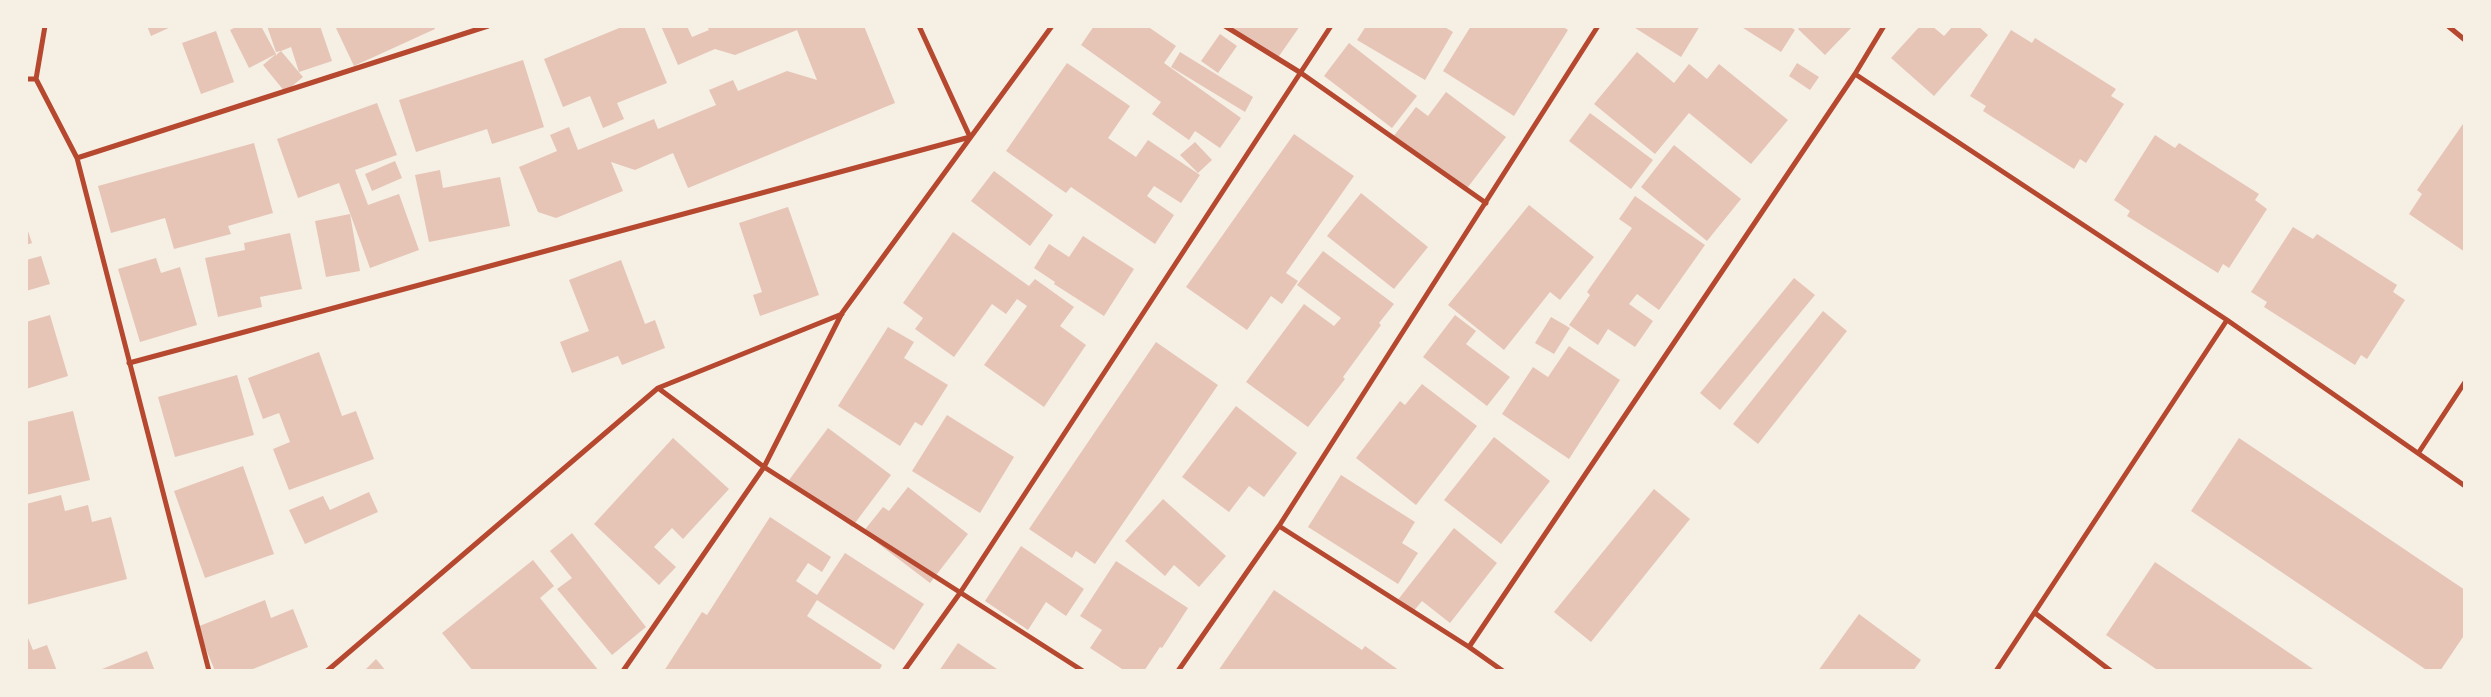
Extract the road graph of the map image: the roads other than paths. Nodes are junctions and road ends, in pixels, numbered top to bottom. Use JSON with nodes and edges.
{"nodes":[{"id":1,"x":45,"y":26,"type":"edge"},
{"id":2,"x":488,"y":26,"type":"edge"},
{"id":3,"x":919,"y":26,"type":"edge"},
{"id":4,"x":1052,"y":26,"type":"edge"},
{"id":5,"x":1225,"y":26,"type":"edge"},
{"id":6,"x":1331,"y":26,"type":"edge"},
{"id":7,"x":1598,"y":26,"type":"edge"},
{"id":8,"x":1884,"y":26,"type":"edge"},
{"id":9,"x":2448,"y":26,"type":"edge"},
{"id":10,"x":2465,"y":40,"type":"edge"},
{"id":11,"x":1301,"y":73,"type":"junction"},
{"id":12,"x":1855,"y":74,"type":"junction"},
{"id":13,"x":26,"y":79,"type":"edge"},
{"id":14,"x":36,"y":79,"type":"junction"},
{"id":15,"x":970,"y":137,"type":"junction"},
{"id":16,"x":77,"y":158,"type":"junction"},
{"id":17,"x":1486,"y":203,"type":"junction"},
{"id":18,"x":842,"y":313,"type":"junction"},
{"id":19,"x":2226,"y":320,"type":"junction"},
{"id":20,"x":129,"y":363,"type":"junction"},
{"id":21,"x":2465,"y":382,"type":"edge"},
{"id":22,"x":658,"y":388,"type":"junction"},
{"id":23,"x":2418,"y":452,"type":"junction"},
{"id":24,"x":764,"y":467,"type":"junction"},
{"id":25,"x":2465,"y":486,"type":"edge"},
{"id":26,"x":1279,"y":526,"type":"junction"},
{"id":27,"x":960,"y":593,"type":"junction"},
{"id":28,"x":2035,"y":614,"type":"junction"},
{"id":29,"x":1469,"y":647,"type":"junction"},
{"id":30,"x":208,"y":671,"type":"edge"},
{"id":31,"x":327,"y":671,"type":"edge"},
{"id":32,"x":623,"y":671,"type":"edge"},
{"id":33,"x":904,"y":671,"type":"edge"},
{"id":34,"x":1083,"y":671,"type":"edge"},
{"id":35,"x":1178,"y":671,"type":"edge"},
{"id":36,"x":1503,"y":671,"type":"edge"},
{"id":37,"x":1996,"y":671,"type":"edge"},
{"id":38,"x":2111,"y":671,"type":"edge"}],
"edges":[{"from":1,"to":14,"type":"street"},
{"from":2,"to":16,"type":"street"},
{"from":3,"to":15,"type":"street"},
{"from":4,"to":15,"type":"street"},
{"from":5,"to":11,"type":"street"},
{"from":6,"to":11,"type":"street"},
{"from":7,"to":17,"type":"street"},
{"from":8,"to":12,"type":"street"},
{"from":9,"to":10,"type":"street"},
{"from":11,"to":17,"type":"street"},
{"from":11,"to":27,"type":"street"},
{"from":12,"to":19,"type":"street"},
{"from":12,"to":29,"type":"street"},
{"from":13,"to":14,"type":"street"},
{"from":14,"to":16,"type":"street"},
{"from":15,"to":18,"type":"street"},
{"from":15,"to":20,"type":"street"},
{"from":16,"to":20,"type":"street"},
{"from":17,"to":26,"type":"street"},
{"from":18,"to":22,"type":"street"},
{"from":18,"to":24,"type":"street"},
{"from":19,"to":23,"type":"street"},
{"from":19,"to":28,"type":"street"},
{"from":20,"to":30,"type":"street"},
{"from":21,"to":23,"type":"street"},
{"from":22,"to":24,"type":"street"},
{"from":22,"to":31,"type":"street"},
{"from":23,"to":25,"type":"street"},
{"from":24,"to":27,"type":"street"},
{"from":24,"to":32,"type":"street"},
{"from":26,"to":29,"type":"street"},
{"from":26,"to":35,"type":"street"},
{"from":27,"to":33,"type":"street"},
{"from":27,"to":34,"type":"street"},
{"from":28,"to":37,"type":"street"},
{"from":28,"to":38,"type":"street"},
{"from":29,"to":36,"type":"street"}]}
